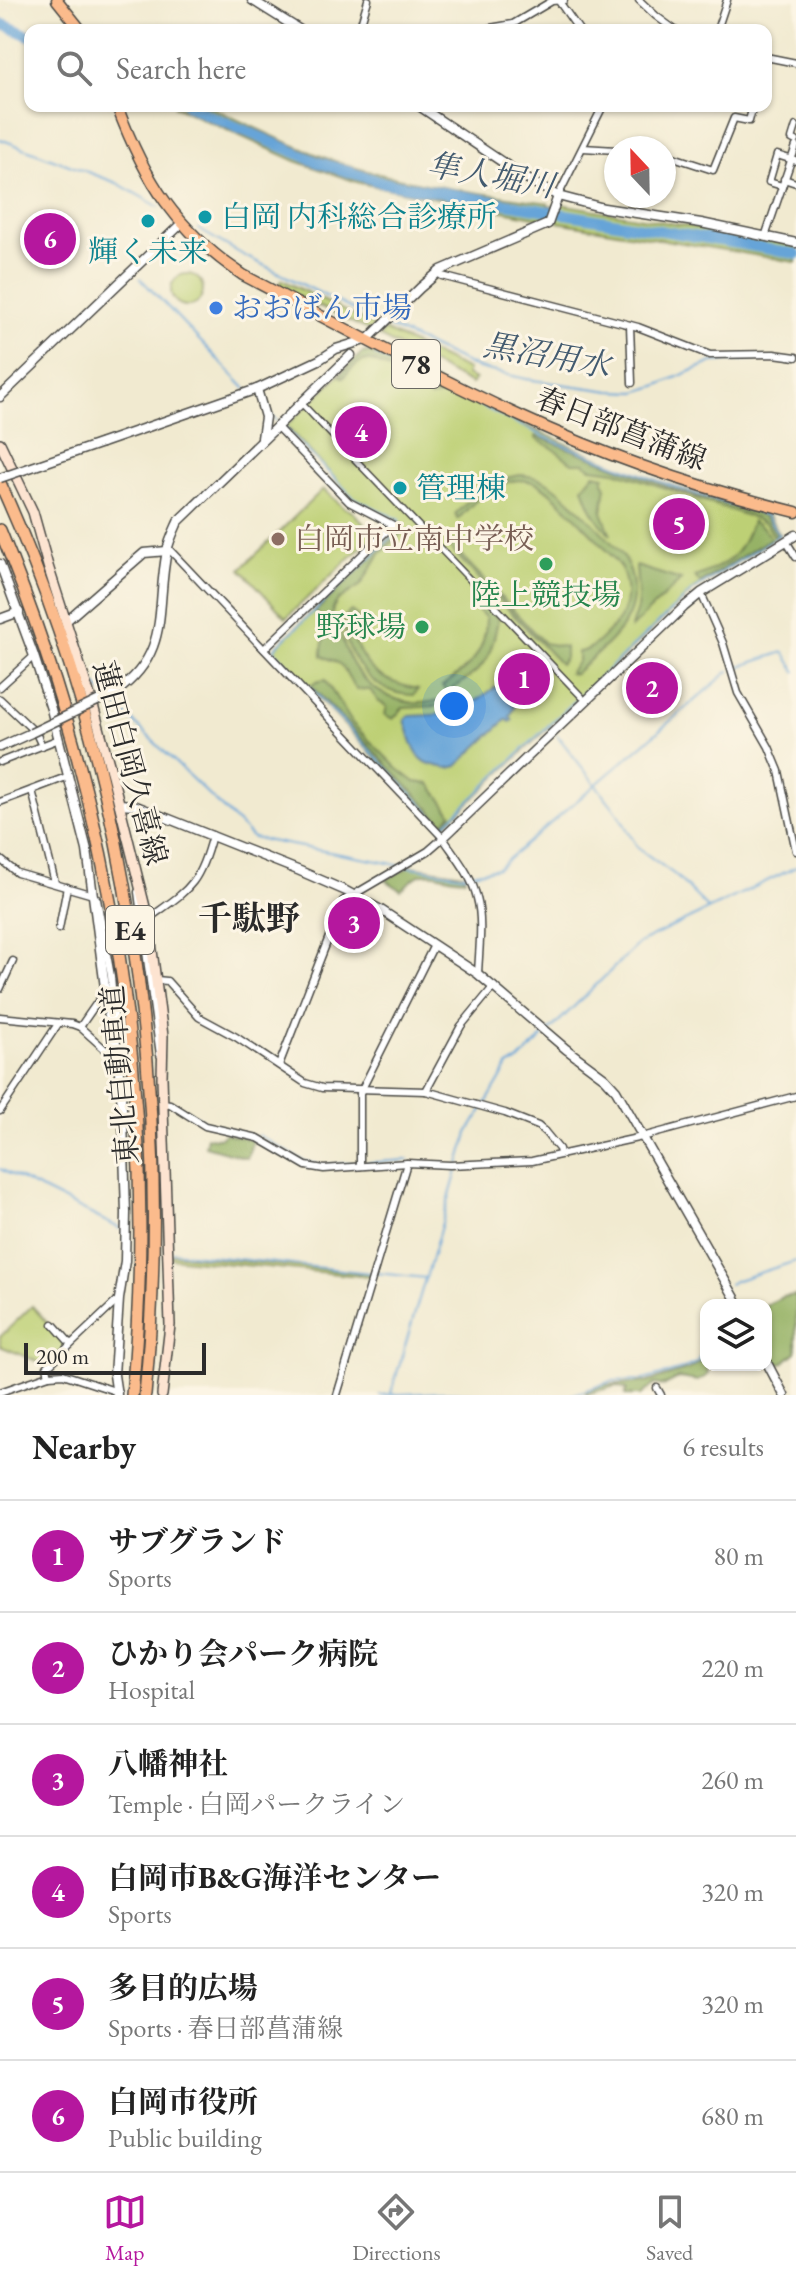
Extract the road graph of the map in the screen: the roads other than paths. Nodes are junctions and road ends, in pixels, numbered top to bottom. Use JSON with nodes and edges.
{"nodes":[{"id":1,"x":57,"y":0,"type":"edge"},
{"id":2,"x":252,"y":0,"type":"edge"},
{"id":3,"x":368,"y":0,"type":"edge"},
{"id":4,"x":558,"y":0,"type":"edge"},
{"id":5,"x":564,"y":0,"type":"edge"},
{"id":6,"x":639,"y":0,"type":"edge"},
{"id":7,"x":727,"y":0,"type":"edge"},
{"id":8,"x":76,"y":24,"type":"edge"},
{"id":9,"x":290,"y":24,"type":"edge"},
{"id":10,"x":361,"y":24,"type":"edge"},
{"id":11,"x":513,"y":24,"type":"edge"},
{"id":12,"x":575,"y":24,"type":"edge"},
{"id":13,"x":667,"y":24,"type":"edge"},
{"id":14,"x":719,"y":24,"type":"edge"},
{"id":15,"x":772,"y":61,"type":"edge"},
{"id":16,"x":796,"y":63,"type":"edge"},
{"id":17,"x":119,"y":112,"type":"edge"},
{"id":18,"x":428,"y":112,"type":"edge"},
{"id":19,"x":600,"y":112,"type":"edge"},
{"id":20,"x":751,"y":112,"type":"edge"},
{"id":21,"x":796,"y":126,"type":"edge"},
{"id":22,"x":796,"y":145,"type":"edge"},
{"id":23,"x":583,"y":148,"type":"junction"},
{"id":24,"x":604,"y":149,"type":"edge"},
{"id":25,"x":676,"y":158,"type":"edge"},
{"id":26,"x":794,"y":161,"type":"edge"},
{"id":27,"x":783,"y":183,"type":"junction"},
{"id":28,"x":796,"y":183,"type":"edge"},
{"id":29,"x":556,"y":200,"type":"junction"},
{"id":30,"x":182,"y":223,"type":"junction"},
{"id":31,"x":765,"y":237,"type":"junction"},
{"id":32,"x":796,"y":243,"type":"edge"},
{"id":33,"x":438,"y":273,"type":"junction"},
{"id":34,"x":630,"y":325,"type":"junction"},
{"id":35,"x":368,"y":339,"type":"junction"},
{"id":36,"x":351,"y":355,"type":"dead end"},
{"id":37,"x":796,"y":357,"type":"edge"},
{"id":38,"x":632,"y":383,"type":"dead end"},
{"id":39,"x":257,"y":389,"type":"junction"},
{"id":40,"x":0,"y":397,"type":"edge"},
{"id":41,"x":304,"y":406,"type":"dead end"},
{"id":42,"x":276,"y":426,"type":"junction"},
{"id":43,"x":261,"y":441,"type":"junction"},
{"id":44,"x":0,"y":443,"type":"edge"},
{"id":45,"x":0,"y":481,"type":"edge"},
{"id":46,"x":796,"y":512,"type":"edge"},
{"id":47,"x":0,"y":530,"type":"edge"},
{"id":48,"x":796,"y":535,"type":"edge"},
{"id":49,"x":786,"y":541,"type":"junction"},
{"id":50,"x":167,"y":549,"type":"junction"},
{"id":51,"x":796,"y":557,"type":"edge"},
{"id":52,"x":0,"y":564,"type":"edge"},
{"id":53,"x":701,"y":593,"type":"junction"},
{"id":54,"x":19,"y":612,"type":"junction"},
{"id":55,"x":0,"y":619,"type":"edge"},
{"id":56,"x":66,"y":621,"type":"junction"},
{"id":57,"x":264,"y":649,"type":"junction"},
{"id":58,"x":34,"y":656,"type":"junction"},
{"id":59,"x":0,"y":687,"type":"edge"},
{"id":60,"x":582,"y":697,"type":"dead end"},
{"id":61,"x":0,"y":699,"type":"edge"},
{"id":62,"x":59,"y":739,"type":"junction"},
{"id":63,"x":42,"y":746,"type":"junction"},
{"id":64,"x":0,"y":747,"type":"edge"},
{"id":65,"x":0,"y":762,"type":"edge"},
{"id":66,"x":69,"y":776,"type":"junction"},
{"id":67,"x":32,"y":790,"type":"junction"},
{"id":68,"x":0,"y":802,"type":"edge"},
{"id":69,"x":119,"y":804,"type":"junction"},
{"id":70,"x":212,"y":835,"type":"junction"},
{"id":71,"x":443,"y":838,"type":"junction"},
{"id":72,"x":796,"y":851,"type":"edge"},
{"id":73,"x":0,"y":859,"type":"edge"},
{"id":74,"x":55,"y":883,"type":"junction"},
{"id":75,"x":67,"y":887,"type":"junction"},
{"id":76,"x":139,"y":888,"type":"junction"},
{"id":77,"x":352,"y":894,"type":"junction"},
{"id":78,"x":93,"y":895,"type":"junction"},
{"id":79,"x":148,"y":919,"type":"junction"},
{"id":80,"x":59,"y":929,"type":"dead end"},
{"id":81,"x":434,"y":945,"type":"junction"},
{"id":82,"x":13,"y":961,"type":"dead end"},
{"id":83,"x":478,"y":974,"type":"junction"},
{"id":84,"x":157,"y":980,"type":"junction"},
{"id":85,"x":494,"y":986,"type":"junction"},
{"id":86,"x":0,"y":989,"type":"edge"},
{"id":87,"x":105,"y":991,"type":"junction"},
{"id":88,"x":0,"y":1017,"type":"edge"},
{"id":89,"x":58,"y":1024,"type":"junction"},
{"id":90,"x":80,"y":1027,"type":"junction"},
{"id":91,"x":118,"y":1061,"type":"junction"},
{"id":92,"x":162,"y":1064,"type":"junction"},
{"id":93,"x":279,"y":1065,"type":"junction"},
{"id":94,"x":361,"y":1089,"type":"junction"},
{"id":95,"x":426,"y":1091,"type":"junction"},
{"id":96,"x":796,"y":1096,"type":"edge"},
{"id":97,"x":163,"y":1103,"type":"junction"},
{"id":98,"x":0,"y":1111,"type":"edge"},
{"id":99,"x":642,"y":1137,"type":"junction"},
{"id":100,"x":560,"y":1153,"type":"junction"},
{"id":101,"x":407,"y":1163,"type":"junction"},
{"id":102,"x":360,"y":1166,"type":"junction"},
{"id":103,"x":119,"y":1299,"type":"junction"},
{"id":104,"x":736,"y":1299,"type":"edge"},
{"id":105,"x":53,"y":1324,"type":"dead end"},
{"id":106,"x":70,"y":1343,"type":"junction"},
{"id":107,"x":771,"y":1371,"type":"edge"},
{"id":108,"x":49,"y":1375,"type":"junction"},
{"id":109,"x":657,"y":1388,"type":"dead end"},
{"id":110,"x":0,"y":1392,"type":"edge"},
{"id":111,"x":12,"y":1392,"type":"edge"},
{"id":112,"x":118,"y":1394,"type":"edge"},
{"id":113,"x":132,"y":1395,"type":"edge"},
{"id":114,"x":145,"y":1395,"type":"edge"},
{"id":115,"x":162,"y":1395,"type":"edge"},
{"id":116,"x":337,"y":1395,"type":"edge"},
{"id":117,"x":661,"y":1395,"type":"edge"},
{"id":118,"x":784,"y":1395,"type":"edge"}],
"edges":[{"from":1,"to":8,"type":"main road"},
{"from":2,"to":9,"type":"street"},
{"from":3,"to":10,"type":"street"},
{"from":4,"to":5,"type":"street"},
{"from":4,"to":11,"type":"street"},
{"from":4,"to":12,"type":"street"},
{"from":6,"to":13,"type":"street"},
{"from":7,"to":14,"type":"street"},
{"from":15,"to":16,"type":"street"},
{"from":17,"to":30,"type":"main road","name":"春日部菖蒲線","number":"78"},
{"from":18,"to":29,"type":"street"},
{"from":19,"to":23,"type":"street"},
{"from":20,"to":25,"type":"street"},
{"from":21,"to":22,"type":"street"},
{"from":22,"to":26,"type":"street"},
{"from":23,"to":24,"type":"street"},
{"from":23,"to":29,"type":"street"},
{"from":26,"to":27,"type":"street"},
{"from":26,"to":27,"type":"street"},
{"from":27,"to":28,"type":"street"},
{"from":27,"to":31,"type":"street"},
{"from":29,"to":31,"type":"street"},
{"from":29,"to":33,"type":"street"},
{"from":30,"to":35,"type":"main road","name":"春日部菖蒲線","number":"78"},
{"from":30,"to":40,"type":"street"},
{"from":31,"to":32,"type":"street"},
{"from":33,"to":34,"type":"street"},
{"from":33,"to":35,"type":"street"},
{"from":34,"to":37,"type":"street"},
{"from":34,"to":38,"type":"street"},
{"from":35,"to":39,"type":"street"},
{"from":35,"to":46,"type":"main road","name":"春日部菖蒲線","number":"78"},
{"from":36,"to":42,"type":"street"},
{"from":39,"to":43,"type":"street"},
{"from":39,"to":45,"type":"street","bridge":true},
{"from":41,"to":60,"type":"street"},
{"from":42,"to":43,"type":"street"},
{"from":42,"to":57,"type":"street"},
{"from":43,"to":50,"type":"street"},
{"from":44,"to":56,"type":"main road","name":"蓮田白岡久喜線"},
{"from":45,"to":114,"type":"highway","name":"東北自動車道","number":"E4"},
{"from":47,"to":113,"type":"highway","name":"東北自動車道","number":"E4"},
{"from":48,"to":49,"type":"street"},
{"from":49,"to":51,"type":"street"},
{"from":49,"to":53,"type":"street"},
{"from":50,"to":56,"type":"street"},
{"from":50,"to":57,"type":"street"},
{"from":50,"to":64,"type":"street","bridge":true},
{"from":52,"to":54,"type":"street"},
{"from":53,"to":71,"type":"street"},
{"from":53,"to":72,"type":"street"},
{"from":54,"to":55,"type":"street"},
{"from":54,"to":58,"type":"street"},
{"from":56,"to":69,"type":"main road","name":"蓮田白岡久喜線"},
{"from":57,"to":71,"type":"street"},
{"from":58,"to":59,"type":"street"},
{"from":58,"to":62,"type":"street"},
{"from":61,"to":63,"type":"street"},
{"from":62,"to":63,"type":"street"},
{"from":62,"to":66,"type":"street"},
{"from":63,"to":65,"type":"street"},
{"from":66,"to":67,"type":"street"},
{"from":66,"to":78,"type":"street"},
{"from":67,"to":68,"type":"street"},
{"from":67,"to":74,"type":"street"},
{"from":69,"to":70,"type":"street"},
{"from":69,"to":76,"type":"main road","name":"蓮田白岡久喜線"},
{"from":70,"to":77,"type":"street"},
{"from":70,"to":79,"type":"street"},
{"from":71,"to":77,"type":"street"},
{"from":71,"to":83,"type":"street"},
{"from":73,"to":74,"type":"street"},
{"from":74,"to":75,"type":"street"},
{"from":75,"to":78,"type":"street"},
{"from":75,"to":80,"type":"street"},
{"from":76,"to":79,"type":"main road","name":"蓮田白岡久喜線"},
{"from":76,"to":92,"type":"street"},
{"from":77,"to":81,"type":"street"},
{"from":77,"to":93,"type":"street"},
{"from":78,"to":87,"type":"street"},
{"from":78,"to":91,"type":"street"},
{"from":79,"to":84,"type":"main road","name":"蓮田白岡久喜線"},
{"from":81,"to":83,"type":"street"},
{"from":81,"to":94,"type":"street"},
{"from":82,"to":86,"type":"street"},
{"from":83,"to":85,"type":"street"},
{"from":84,"to":92,"type":"main road","name":"蓮田白岡久喜線"},
{"from":84,"to":93,"type":"street"},
{"from":85,"to":95,"type":"street"},
{"from":85,"to":99,"type":"street"},
{"from":87,"to":90,"type":"street"},
{"from":87,"to":91,"type":"street"},
{"from":88,"to":89,"type":"street"},
{"from":89,"to":90,"type":"street"},
{"from":89,"to":98,"type":"street"},
{"from":90,"to":91,"type":"street"},
{"from":91,"to":103,"type":"street"},
{"from":92,"to":97,"type":"main road","name":"蓮田白岡久喜線"},
{"from":93,"to":94,"type":"street"},
{"from":94,"to":95,"type":"street"},
{"from":94,"to":102,"type":"street"},
{"from":95,"to":100,"type":"street"},
{"from":96,"to":99,"type":"street"},
{"from":97,"to":102,"type":"street"},
{"from":97,"to":115,"type":"main road","name":"蓮田白岡久喜線"},
{"from":99,"to":100,"type":"street"},
{"from":99,"to":104,"type":"street"},
{"from":100,"to":101,"type":"street"},
{"from":101,"to":102,"type":"street"},
{"from":101,"to":116,"type":"street"},
{"from":103,"to":106,"type":"street"},
{"from":103,"to":112,"type":"street"},
{"from":105,"to":106,"type":"street"},
{"from":106,"to":108,"type":"street"},
{"from":107,"to":118,"type":"street"},
{"from":108,"to":111,"type":"street"},
{"from":108,"to":112,"type":"street"},
{"from":109,"to":117,"type":"street"},
{"from":110,"to":111,"type":"street"}]}
